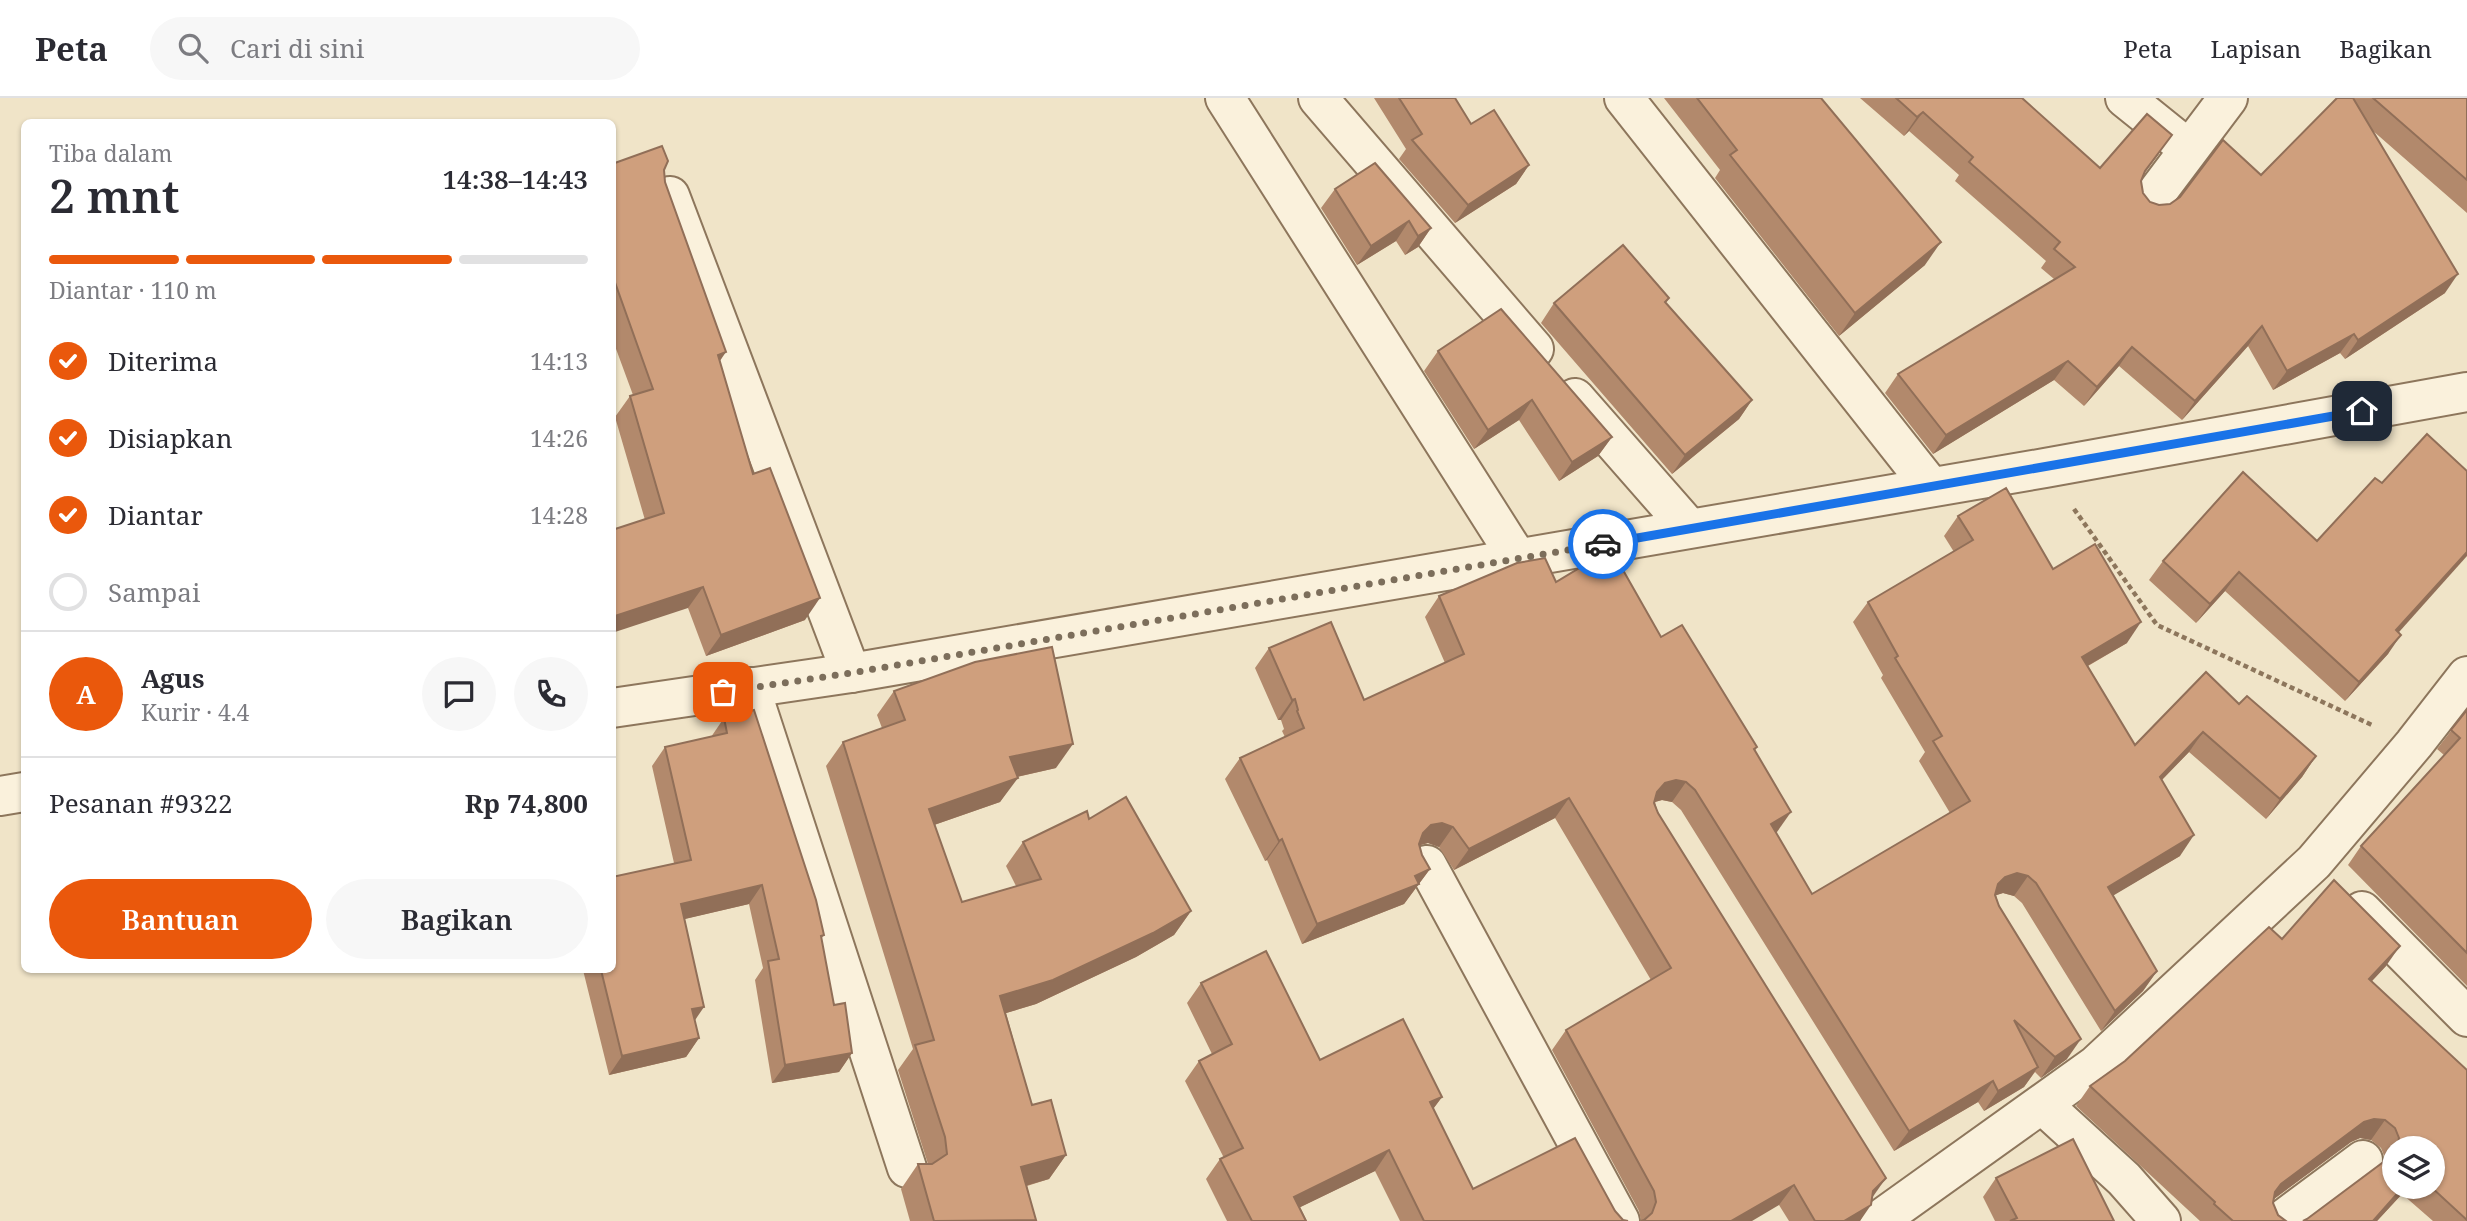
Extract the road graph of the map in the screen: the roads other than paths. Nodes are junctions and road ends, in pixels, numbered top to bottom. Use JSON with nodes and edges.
{"nodes":[{"id":1,"x":1225,"y":98,"type":"edge"},
{"id":2,"x":1318,"y":98,"type":"edge"},
{"id":3,"x":1624,"y":98,"type":"edge"},
{"id":4,"x":2125,"y":98,"type":"edge"},
{"id":5,"x":2228,"y":98,"type":"edge"},
{"id":6,"x":2189,"y":150,"type":"junction"},
{"id":7,"x":670,"y":196,"type":"edge"},
{"id":8,"x":2149,"y":203,"type":"edge"},
{"id":9,"x":2467,"y":392,"type":"edge"},
{"id":10,"x":1931,"y":487,"type":"junction"},
{"id":11,"x":1689,"y":528,"type":"junction"},
{"id":12,"x":1518,"y":559,"type":"junction"},
{"id":13,"x":851,"y":673,"type":"junction"},
{"id":14,"x":2467,"y":676,"type":"edge"},
{"id":15,"x":750,"y":687,"type":"junction"},
{"id":16,"x":616,"y":707,"type":"edge"},
{"id":17,"x":21,"y":792,"type":"edge"},
{"id":18,"x":0,"y":796,"type":"edge"},
{"id":19,"x":2314,"y":862,"type":"junction"},
{"id":20,"x":1427,"y":865,"type":"edge"},
{"id":21,"x":2467,"y":1017,"type":"edge"},
{"id":22,"x":2075,"y":1031,"type":"edge"},
{"id":23,"x":2096,"y":1065,"type":"junction"},
{"id":24,"x":2043,"y":1105,"type":"junction"},
{"id":25,"x":2363,"y":1160,"type":"dead end"},
{"id":26,"x":907,"y":1168,"type":"dead end"},
{"id":27,"x":1889,"y":1201,"type":"edge"},
{"id":28,"x":1620,"y":1221,"type":"edge"},
{"id":29,"x":2161,"y":1221,"type":"edge"},
{"id":30,"x":2281,"y":1221,"type":"edge"}],
"edges":[{"from":1,"to":12,"type":"street"},
{"from":2,"to":11,"type":"street"},
{"from":3,"to":10,"type":"street"},
{"from":4,"to":6,"type":"street"},
{"from":5,"to":6,"type":"street"},
{"from":6,"to":8,"type":"street"},
{"from":7,"to":13,"type":"street"},
{"from":9,"to":10,"type":"street"},
{"from":10,"to":11,"type":"street"},
{"from":11,"to":12,"type":"street"},
{"from":12,"to":13,"type":"street"},
{"from":13,"to":15,"type":"street"},
{"from":14,"to":19,"type":"street"},
{"from":15,"to":16,"type":"street"},
{"from":15,"to":26,"type":"street"},
{"from":17,"to":18,"type":"street"},
{"from":19,"to":21,"type":"street"},
{"from":19,"to":23,"type":"street"},
{"from":20,"to":28,"type":"street"},
{"from":22,"to":23,"type":"street"},
{"from":23,"to":24,"type":"street"},
{"from":24,"to":27,"type":"street"},
{"from":24,"to":29,"type":"street"},
{"from":25,"to":30,"type":"street"}]}
